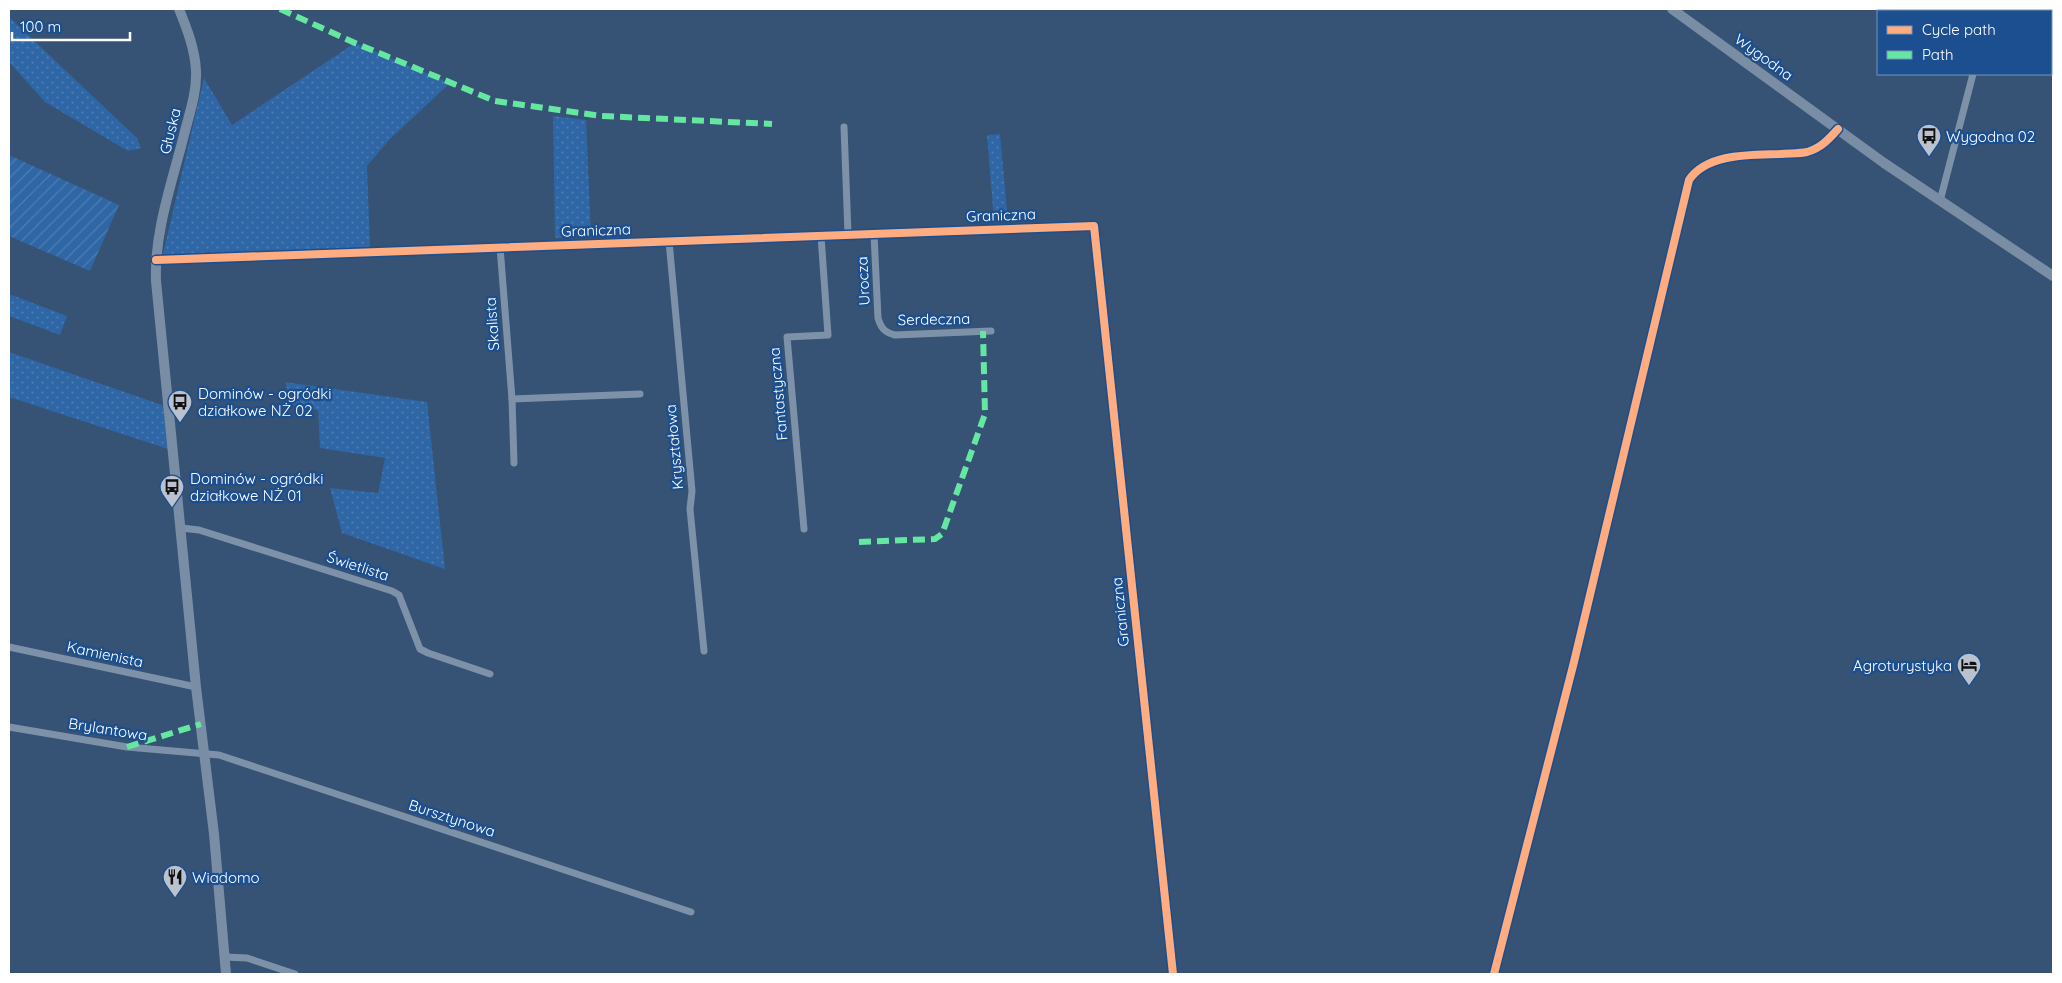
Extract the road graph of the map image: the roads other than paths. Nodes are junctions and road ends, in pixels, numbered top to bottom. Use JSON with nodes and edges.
{"nodes":[{"id":1,"x":178,"y":9,"type":"edge"},
{"id":2,"x":1672,"y":9,"type":"edge"},
{"id":3,"x":1973,"y":75,"type":"edge"},
{"id":4,"x":844,"y":127,"type":"dead end"},
{"id":5,"x":1838,"y":129,"type":"junction"},
{"id":6,"x":1940,"y":201,"type":"junction"},
{"id":7,"x":848,"y":234,"type":"junction"},
{"id":8,"x":874,"y":234,"type":"junction"},
{"id":9,"x":821,"y":236,"type":"junction"},
{"id":10,"x":670,"y":241,"type":"junction"},
{"id":11,"x":500,"y":247,"type":"junction"},
{"id":12,"x":156,"y":260,"type":"junction"},
{"id":13,"x":2053,"y":276,"type":"edge"},
{"id":14,"x":880,"y":327,"type":"joint"},
{"id":15,"x":991,"y":331,"type":"dead end"},
{"id":16,"x":640,"y":394,"type":"dead end"},
{"id":17,"x":512,"y":399,"type":"junction"},
{"id":18,"x":514,"y":463,"type":"dead end"},
{"id":19,"x":181,"y":528,"type":"junction"},
{"id":20,"x":804,"y":529,"type":"dead end"},
{"id":21,"x":9,"y":647,"type":"edge"},
{"id":22,"x":704,"y":651,"type":"dead end"},
{"id":23,"x":490,"y":674,"type":"dead end"},
{"id":24,"x":196,"y":687,"type":"junction"},
{"id":25,"x":9,"y":727,"type":"edge"},
{"id":26,"x":204,"y":755,"type":"junction"},
{"id":27,"x":691,"y":912,"type":"dead end"},
{"id":28,"x":225,"y":957,"type":"junction"},
{"id":29,"x":226,"y":974,"type":"edge"},
{"id":30,"x":295,"y":974,"type":"edge"},
{"id":31,"x":1173,"y":974,"type":"edge"},
{"id":32,"x":1494,"y":974,"type":"edge"}],
"edges":[{"from":1,"to":12,"type":"street","name":"Głuska"},
{"from":2,"to":5,"type":"street","name":"Wygodna"},
{"from":3,"to":6,"type":"street"},
{"from":4,"to":7,"type":"street"},
{"from":5,"to":6,"type":"street","name":"Wygodna"},
{"from":5,"to":32,"type":"street"},
{"from":6,"to":13,"type":"street","name":"Wygodna"},
{"from":7,"to":8,"type":"street","name":"Graniczna"},
{"from":7,"to":9,"type":"street","name":"Graniczna"},
{"from":8,"to":14,"type":"street","name":"Urocza"},
{"from":8,"to":31,"type":"street","name":"Graniczna"},
{"from":9,"to":10,"type":"street","name":"Graniczna"},
{"from":9,"to":20,"type":"street","name":"Fantastyczna"},
{"from":10,"to":11,"type":"street","name":"Graniczna"},
{"from":10,"to":22,"type":"street","name":"Kryształowa"},
{"from":11,"to":12,"type":"street","name":"Graniczna"},
{"from":11,"to":17,"type":"street","name":"Skalista"},
{"from":12,"to":19,"type":"street","name":"Głuska"},
{"from":14,"to":15,"type":"street","name":"Serdeczna"},
{"from":16,"to":17,"type":"street"},
{"from":17,"to":18,"type":"street","name":"Skalista"},
{"from":19,"to":23,"type":"street","name":"Świetlista"},
{"from":19,"to":24,"type":"street","name":"Głuska"},
{"from":21,"to":24,"type":"street","name":"Kamienista"},
{"from":24,"to":26,"type":"street","name":"Głuska"},
{"from":25,"to":26,"type":"street","name":"Brylantowa"},
{"from":26,"to":27,"type":"street","name":"Bursztynowa"},
{"from":26,"to":28,"type":"street","name":"Głuska"},
{"from":28,"to":29,"type":"street","name":"Głuska"},
{"from":28,"to":30,"type":"street"}]}
